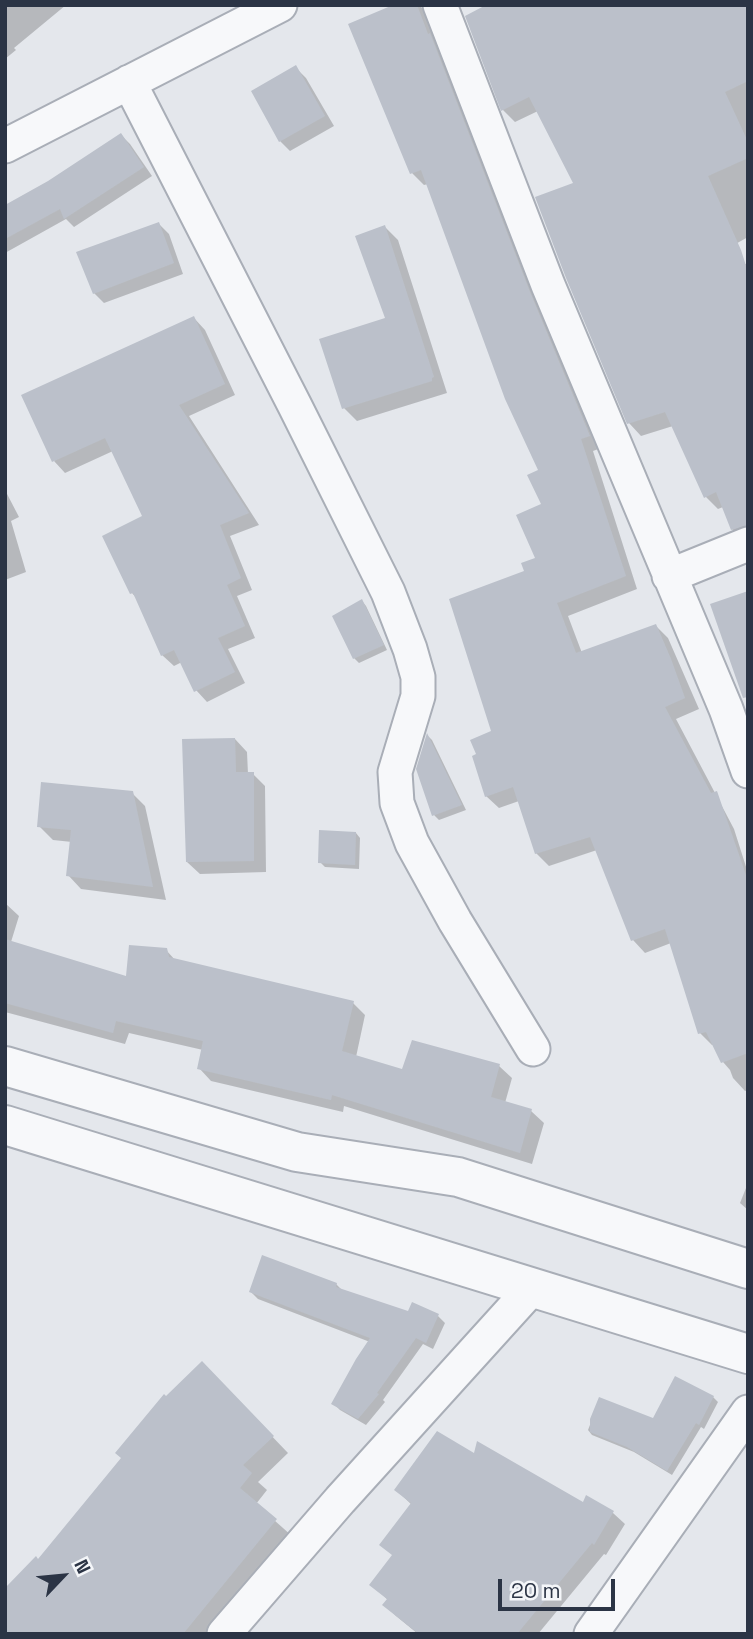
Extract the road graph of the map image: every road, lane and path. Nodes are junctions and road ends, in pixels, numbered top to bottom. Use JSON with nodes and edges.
{"nodes":[{"id":1,"x":280,"y":5,"type":"edge"},
{"id":2,"x":440,"y":5,"type":"edge"},
{"id":3,"x":129,"y":82,"type":"junction"},
{"id":4,"x":5,"y":145,"type":"edge"},
{"id":5,"x":748,"y":544,"type":"edge"},
{"id":6,"x":670,"y":576,"type":"junction"},
{"id":7,"x":748,"y":771,"type":"edge"},
{"id":8,"x":533,"y":1049,"type":"dead end"},
{"id":9,"x":5,"y":1066,"type":"edge"},
{"id":10,"x":5,"y":1125,"type":"edge"},
{"id":11,"x":748,"y":1269,"type":"edge"},
{"id":12,"x":532,"y":1288,"type":"junction"},
{"id":13,"x":748,"y":1354,"type":"edge"},
{"id":14,"x":748,"y":1412,"type":"edge"},
{"id":15,"x":224,"y":1634,"type":"edge"},
{"id":16,"x":591,"y":1634,"type":"edge"}],
"edges":[{"from":1,"to":3,"type":"street"},
{"from":2,"to":6,"type":"street"},
{"from":3,"to":4,"type":"street"},
{"from":3,"to":8,"type":"street"},
{"from":5,"to":6,"type":"street"},
{"from":6,"to":7,"type":"street"},
{"from":9,"to":11,"type":"street"},
{"from":10,"to":12,"type":"street"},
{"from":12,"to":13,"type":"street"},
{"from":12,"to":15,"type":"street"},
{"from":14,"to":16,"type":"street"}]}
